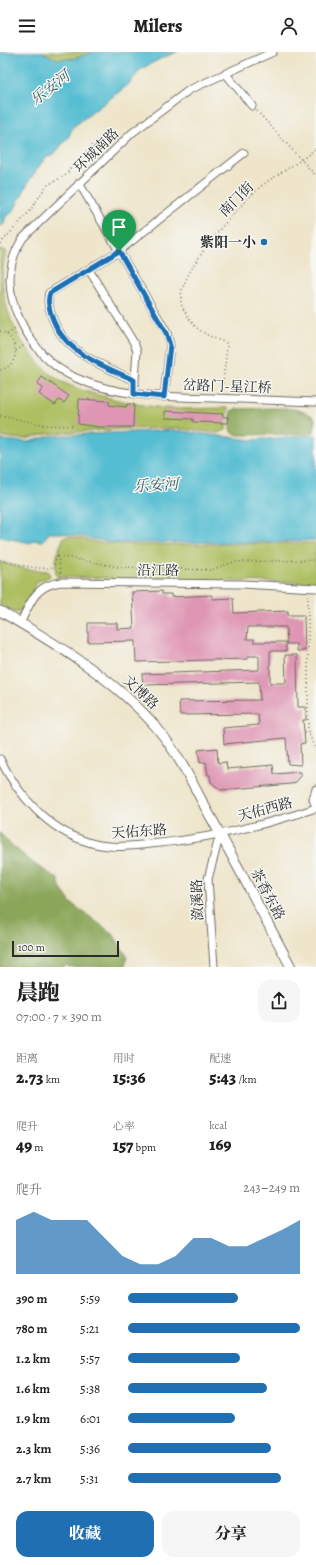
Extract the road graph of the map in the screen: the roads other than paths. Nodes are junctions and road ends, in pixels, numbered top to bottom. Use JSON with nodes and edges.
{"nodes":[{"id":1,"x":273,"y":52,"type":"edge"},
{"id":2,"x":226,"y":74,"type":"junction"},
{"id":3,"x":252,"y":106,"type":"road end"},
{"id":4,"x":244,"y":153,"type":"dead end"},
{"id":5,"x":80,"y":183,"type":"junction"},
{"id":6,"x":119,"y":251,"type":"junction"},
{"id":7,"x":89,"y":270,"type":"junction"},
{"id":8,"x":134,"y":380,"type":"junction"},
{"id":9,"x":134,"y":394,"type":"junction"},
{"id":10,"x":164,"y":397,"type":"junction"},
{"id":11,"x":316,"y":402,"type":"edge"},
{"id":12,"x":316,"y":588,"type":"edge"},
{"id":13,"x":0,"y":611,"type":"edge"},
{"id":14,"x":20,"y":623,"type":"junction"},
{"id":15,"x":0,"y":759,"type":"edge"},
{"id":16,"x":316,"y":789,"type":"edge"},
{"id":17,"x":316,"y":807,"type":"edge"},
{"id":18,"x":220,"y":834,"type":"junction"},
{"id":19,"x":214,"y":967,"type":"edge"},
{"id":20,"x":291,"y":967,"type":"edge"}],
"edges":[{"from":1,"to":2,"type":"street","name":"环城南路"},
{"from":2,"to":3,"type":"street"},
{"from":2,"to":5,"type":"street","name":"环城南路"},
{"from":4,"to":6,"type":"street"},
{"from":5,"to":6,"type":"street","name":"环城南路"},
{"from":5,"to":9,"type":"street","name":"岔路门-星江桥"},
{"from":6,"to":7,"type":"street"},
{"from":6,"to":10,"type":"street","name":"环城南路"},
{"from":7,"to":8,"type":"street"},
{"from":7,"to":8,"type":"street"},
{"from":8,"to":9,"type":"street"},
{"from":9,"to":10,"type":"street","name":"岔路门-星江桥"},
{"from":10,"to":11,"type":"street","name":"岔路门-星江桥"},
{"from":12,"to":14,"type":"street","name":"沿江路"},
{"from":13,"to":14,"type":"main road","name":"文博路"},
{"from":14,"to":18,"type":"main road","name":"文博路"},
{"from":15,"to":18,"type":"street","name":"天佑东路"},
{"from":16,"to":17,"type":"street"},
{"from":17,"to":18,"type":"street","name":"天佑西路"},
{"from":18,"to":19,"type":"street","name":"潋溪路"},
{"from":18,"to":20,"type":"main road","name":"茶香东路"}]}
